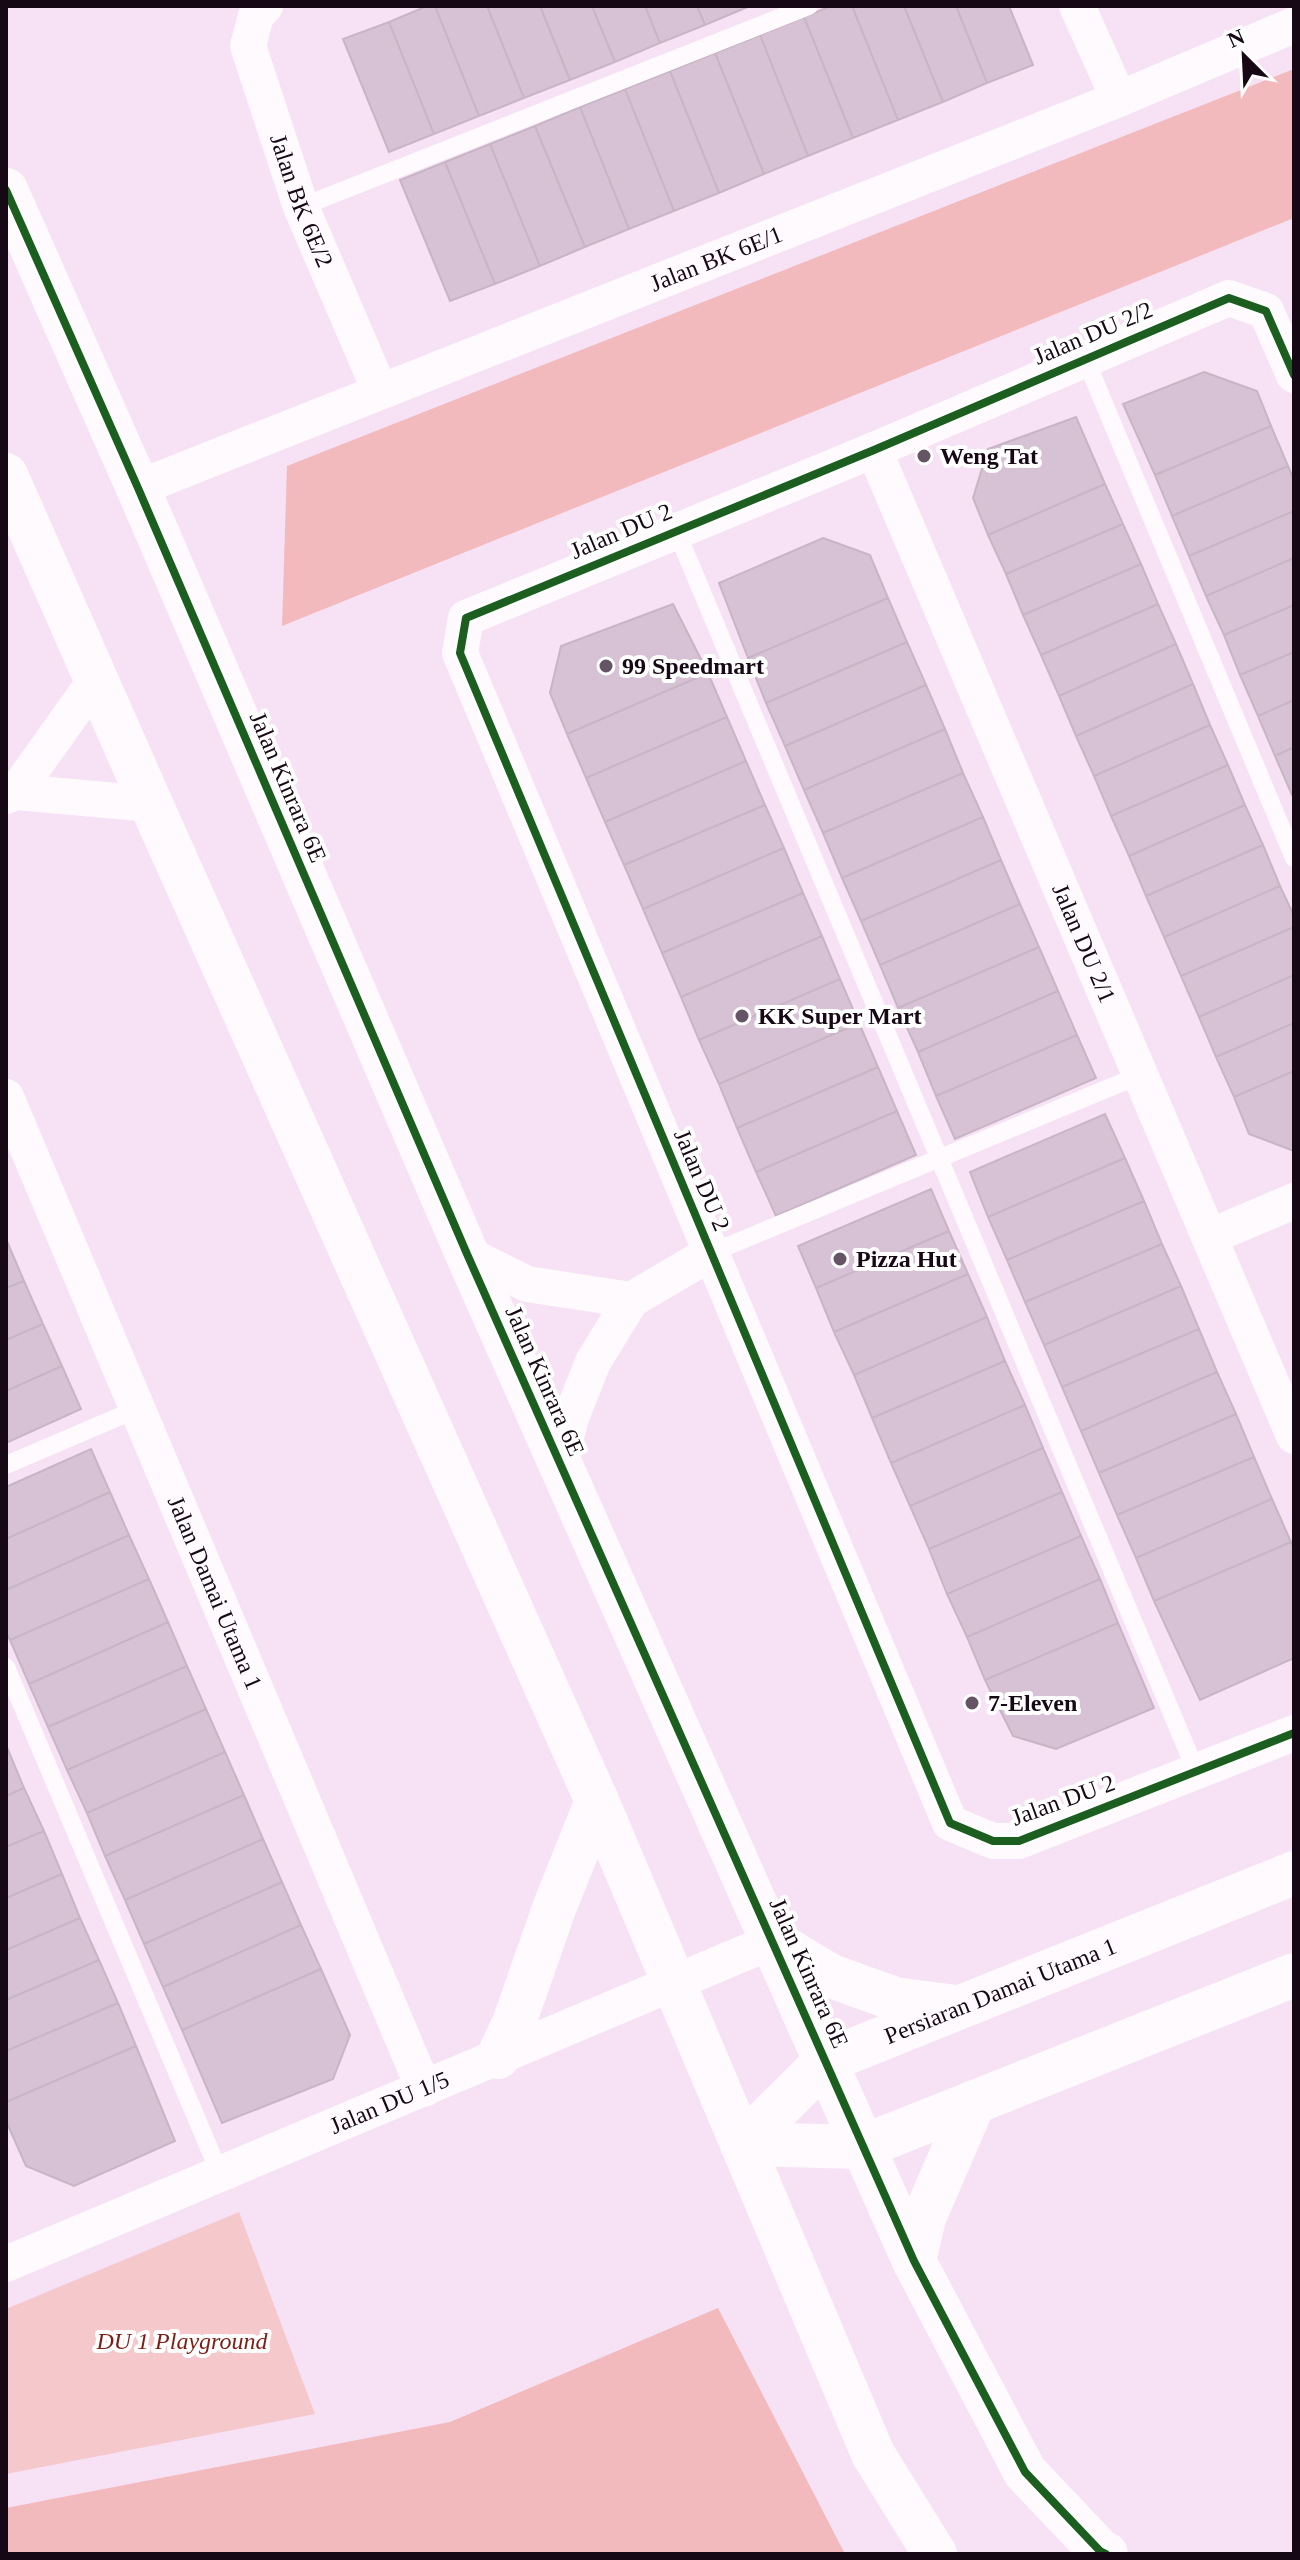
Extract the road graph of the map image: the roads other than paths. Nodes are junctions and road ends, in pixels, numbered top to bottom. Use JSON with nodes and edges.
{"nodes":[{"id":1,"x":265,"y":6,"type":"edge"},
{"id":2,"x":809,"y":6,"type":"edge"},
{"id":3,"x":1077,"y":6,"type":"edge"},
{"id":4,"x":1294,"y":25,"type":"edge"},
{"id":5,"x":1119,"y":99,"type":"junction"},
{"id":6,"x":6,"y":190,"type":"edge"},
{"id":7,"x":301,"y":207,"type":"junction"},
{"id":8,"x":1085,"y":358,"type":"junction"},
{"id":9,"x":1294,"y":375,"type":"edge"},
{"id":10,"x":380,"y":391,"type":"junction"},
{"id":11,"x":874,"y":450,"type":"junction"},
{"id":12,"x":6,"y":475,"type":"edge"},
{"id":13,"x":138,"y":488,"type":"junction"},
{"id":14,"x":676,"y":530,"type":"junction"},
{"id":15,"x":95,"y":681,"type":"junction"},
{"id":16,"x":11,"y":794,"type":"edge"},
{"id":17,"x":151,"y":804,"type":"junction"},
{"id":18,"x":1294,"y":858,"type":"edge"},
{"id":19,"x":1140,"y":1075,"type":"junction"},
{"id":20,"x":6,"y":1097,"type":"edge"},
{"id":21,"x":940,"y":1157,"type":"junction"},
{"id":22,"x":1294,"y":1201,"type":"edge"},
{"id":23,"x":1209,"y":1237,"type":"junction"},
{"id":24,"x":711,"y":1253,"type":"junction"},
{"id":25,"x":467,"y":1254,"type":"junction"},
{"id":26,"x":631,"y":1300,"type":"junction"},
{"id":27,"x":137,"y":1409,"type":"junction"},
{"id":28,"x":1294,"y":1436,"type":"edge"},
{"id":29,"x":559,"y":1461,"type":"junction"},
{"id":30,"x":6,"y":1465,"type":"edge"},
{"id":31,"x":6,"y":1667,"type":"edge"},
{"id":32,"x":1294,"y":1733,"type":"edge"},
{"id":33,"x":1196,"y":1771,"type":"junction"},
{"id":34,"x":597,"y":1801,"type":"junction"},
{"id":35,"x":1294,"y":1873,"type":"edge"},
{"id":36,"x":773,"y":1941,"type":"junction"},
{"id":37,"x":1294,"y":1975,"type":"edge"},
{"id":38,"x":674,"y":1983,"type":"junction"},
{"id":39,"x":960,"y":2008,"type":"junction"},
{"id":40,"x":498,"y":2057,"type":"junction"},
{"id":41,"x":826,"y":2061,"type":"junction"},
{"id":42,"x":424,"y":2089,"type":"junction"},
{"id":43,"x":974,"y":2102,"type":"junction"},
{"id":44,"x":742,"y":2144,"type":"junction"},
{"id":45,"x":862,"y":2147,"type":"junction"},
{"id":46,"x":220,"y":2174,"type":"junction"},
{"id":47,"x":914,"y":2261,"type":"junction"},
{"id":48,"x":6,"y":2264,"type":"edge"},
{"id":49,"x":935,"y":2554,"type":"edge"},
{"id":50,"x":1106,"y":2554,"type":"edge"}],
"edges":[{"from":1,"to":7,"type":"street","name":"Jalan BK 6E/2"},
{"from":2,"to":7,"type":"lane"},
{"from":3,"to":5,"type":"street"},
{"from":4,"to":5,"type":"street","name":"Jalan BK 6E/1"},
{"from":5,"to":10,"type":"street","name":"Jalan BK 6E/1"},
{"from":6,"to":13,"type":"street","name":"Jalan Kinrara 6E"},
{"from":7,"to":10,"type":"street","name":"Jalan BK 6E/2"},
{"from":8,"to":9,"type":"street","name":"Jalan DU 2/2"},
{"from":8,"to":11,"type":"street","name":"Jalan DU 2/2"},
{"from":8,"to":18,"type":"lane"},
{"from":10,"to":13,"type":"street","name":"Jalan BK 6E/1"},
{"from":11,"to":14,"type":"street","name":"Jalan DU 2"},
{"from":11,"to":19,"type":"street","name":"Jalan DU 2/1"},
{"from":12,"to":15,"type":"street"},
{"from":13,"to":25,"type":"street","name":"Jalan Kinrara 6E"},
{"from":14,"to":21,"type":"lane"},
{"from":14,"to":24,"type":"street","name":"Jalan DU 2"},
{"from":15,"to":16,"type":"street"},
{"from":15,"to":17,"type":"street"},
{"from":16,"to":17,"type":"street"},
{"from":17,"to":34,"type":"street"},
{"from":19,"to":21,"type":"lane"},
{"from":19,"to":23,"type":"street","name":"Jalan DU 2/1"},
{"from":20,"to":27,"type":"street","name":"Jalan Damai Utama 1"},
{"from":21,"to":24,"type":"lane"},
{"from":21,"to":33,"type":"lane"},
{"from":22,"to":23,"type":"street"},
{"from":23,"to":28,"type":"street","name":"Jalan DU 2/1"},
{"from":24,"to":26,"type":"street"},
{"from":24,"to":33,"type":"street","name":"Jalan DU 2"},
{"from":25,"to":26,"type":"street"},
{"from":25,"to":29,"type":"street","name":"Jalan Kinrara 6E"},
{"from":26,"to":29,"type":"street"},
{"from":27,"to":30,"type":"lane"},
{"from":27,"to":42,"type":"street","name":"Jalan Damai Utama 1"},
{"from":29,"to":36,"type":"street","name":"Jalan Kinrara 6E"},
{"from":31,"to":46,"type":"lane"},
{"from":32,"to":33,"type":"street","name":"Jalan DU 2"},
{"from":34,"to":38,"type":"street"},
{"from":34,"to":40,"type":"street"},
{"from":35,"to":39,"type":"street","name":"Persiaran Damai Utama 1"},
{"from":36,"to":38,"type":"street","name":"Jalan DU 1/5"},
{"from":36,"to":39,"type":"street"},
{"from":36,"to":41,"type":"street","name":"Jalan Kinrara 6E"},
{"from":37,"to":43,"type":"street"},
{"from":38,"to":40,"type":"street","name":"Jalan DU 1/5"},
{"from":38,"to":44,"type":"street"},
{"from":39,"to":41,"type":"street","name":"Persiaran Damai Utama 1"},
{"from":40,"to":42,"type":"street","name":"Jalan DU 1/5"},
{"from":41,"to":44,"type":"street","name":"Persiaran Damai Utama 1"},
{"from":41,"to":45,"type":"street","name":"Jalan Kinrara 6E"},
{"from":42,"to":46,"type":"street","name":"Jalan DU 1/5"},
{"from":43,"to":45,"type":"street"},
{"from":43,"to":47,"type":"street"},
{"from":44,"to":45,"type":"street"},
{"from":44,"to":49,"type":"street"},
{"from":45,"to":47,"type":"street","name":"Jalan Kinrara 6E"},
{"from":46,"to":48,"type":"street","name":"Jalan DU 1/5"},
{"from":47,"to":50,"type":"street","name":"Jalan Kinrara 6E"}]}
